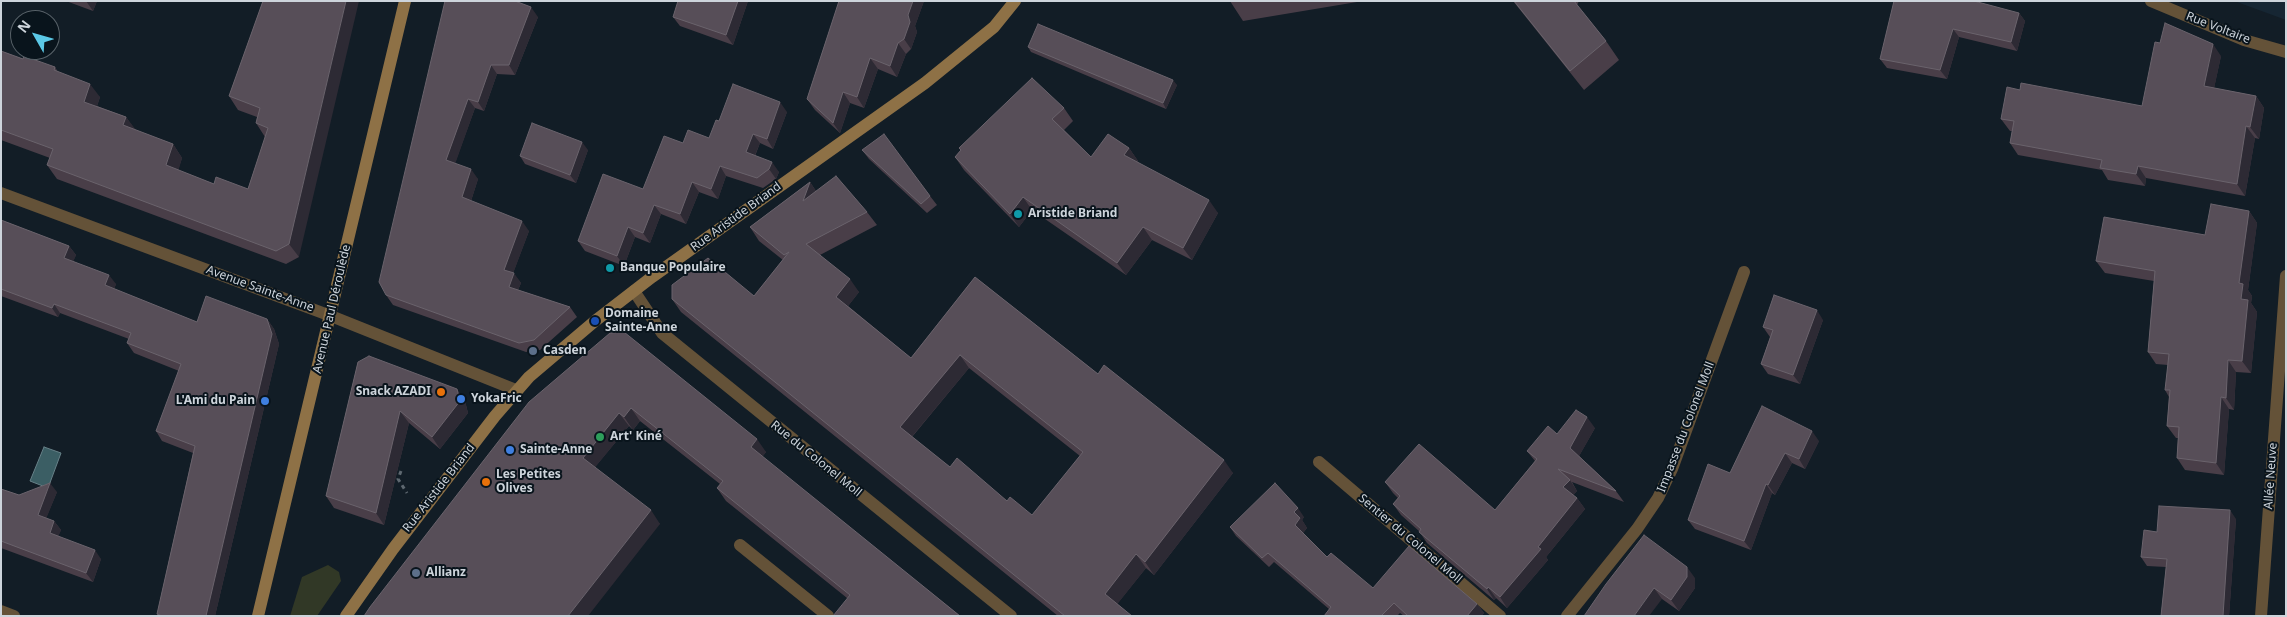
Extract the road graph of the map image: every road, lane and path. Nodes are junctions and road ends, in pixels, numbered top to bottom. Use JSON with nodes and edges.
{"nodes":[{"id":1,"x":405,"y":1,"type":"edge"},
{"id":2,"x":1015,"y":1,"type":"edge"},
{"id":3,"x":2151,"y":1,"type":"edge"},
{"id":4,"x":2286,"y":52,"type":"edge"},
{"id":5,"x":1,"y":193,"type":"edge"},
{"id":6,"x":1744,"y":272,"type":"dead end"},
{"id":7,"x":2286,"y":276,"type":"edge"},
{"id":8,"x":634,"y":291,"type":"junction"},
{"id":9,"x":331,"y":316,"type":"junction"},
{"id":10,"x":516,"y":390,"type":"junction"},
{"id":11,"x":1319,"y":462,"type":"dead end"},
{"id":12,"x":401,"y":471,"type":"dead end"},
{"id":13,"x":409,"y":495,"type":"dead end"},
{"id":14,"x":740,"y":545,"type":"dead end"},
{"id":15,"x":1,"y":611,"type":"edge"},
{"id":16,"x":14,"y":616,"type":"edge"},
{"id":17,"x":258,"y":616,"type":"edge"},
{"id":18,"x":346,"y":616,"type":"edge"},
{"id":19,"x":828,"y":616,"type":"edge"},
{"id":20,"x":1011,"y":616,"type":"edge"},
{"id":21,"x":1500,"y":616,"type":"edge"},
{"id":22,"x":1567,"y":616,"type":"edge"},
{"id":23,"x":2261,"y":616,"type":"edge"}],
"edges":[{"from":1,"to":9,"type":"main road","name":"Avenue Paul Déroulède"},
{"from":2,"to":8,"type":"main road","name":"Rue Aristide Briand"},
{"from":3,"to":4,"type":"street","name":"Rue Voltaire"},
{"from":5,"to":9,"type":"street","name":"Avenue Sainte-Anne"},
{"from":6,"to":22,"type":"street","name":"Impasse du Colonel Moll"},
{"from":7,"to":23,"type":"street","name":"Allée Neuve"},
{"from":8,"to":10,"type":"main road","name":"Rue Aristide Briand"},
{"from":8,"to":20,"type":"street","name":"Rue du Colonel Moll"},
{"from":9,"to":10,"type":"street","name":"Avenue Sainte-Anne"},
{"from":9,"to":17,"type":"main road","name":"Avenue Paul Déroulède"},
{"from":10,"to":18,"type":"main road","name":"Rue Aristide Briand"},
{"from":11,"to":21,"type":"street","name":"Sentier du Colonel Moll"},
{"from":12,"to":13,"type":"path"},
{"from":14,"to":19,"type":"street"},
{"from":15,"to":16,"type":"street"}]}
